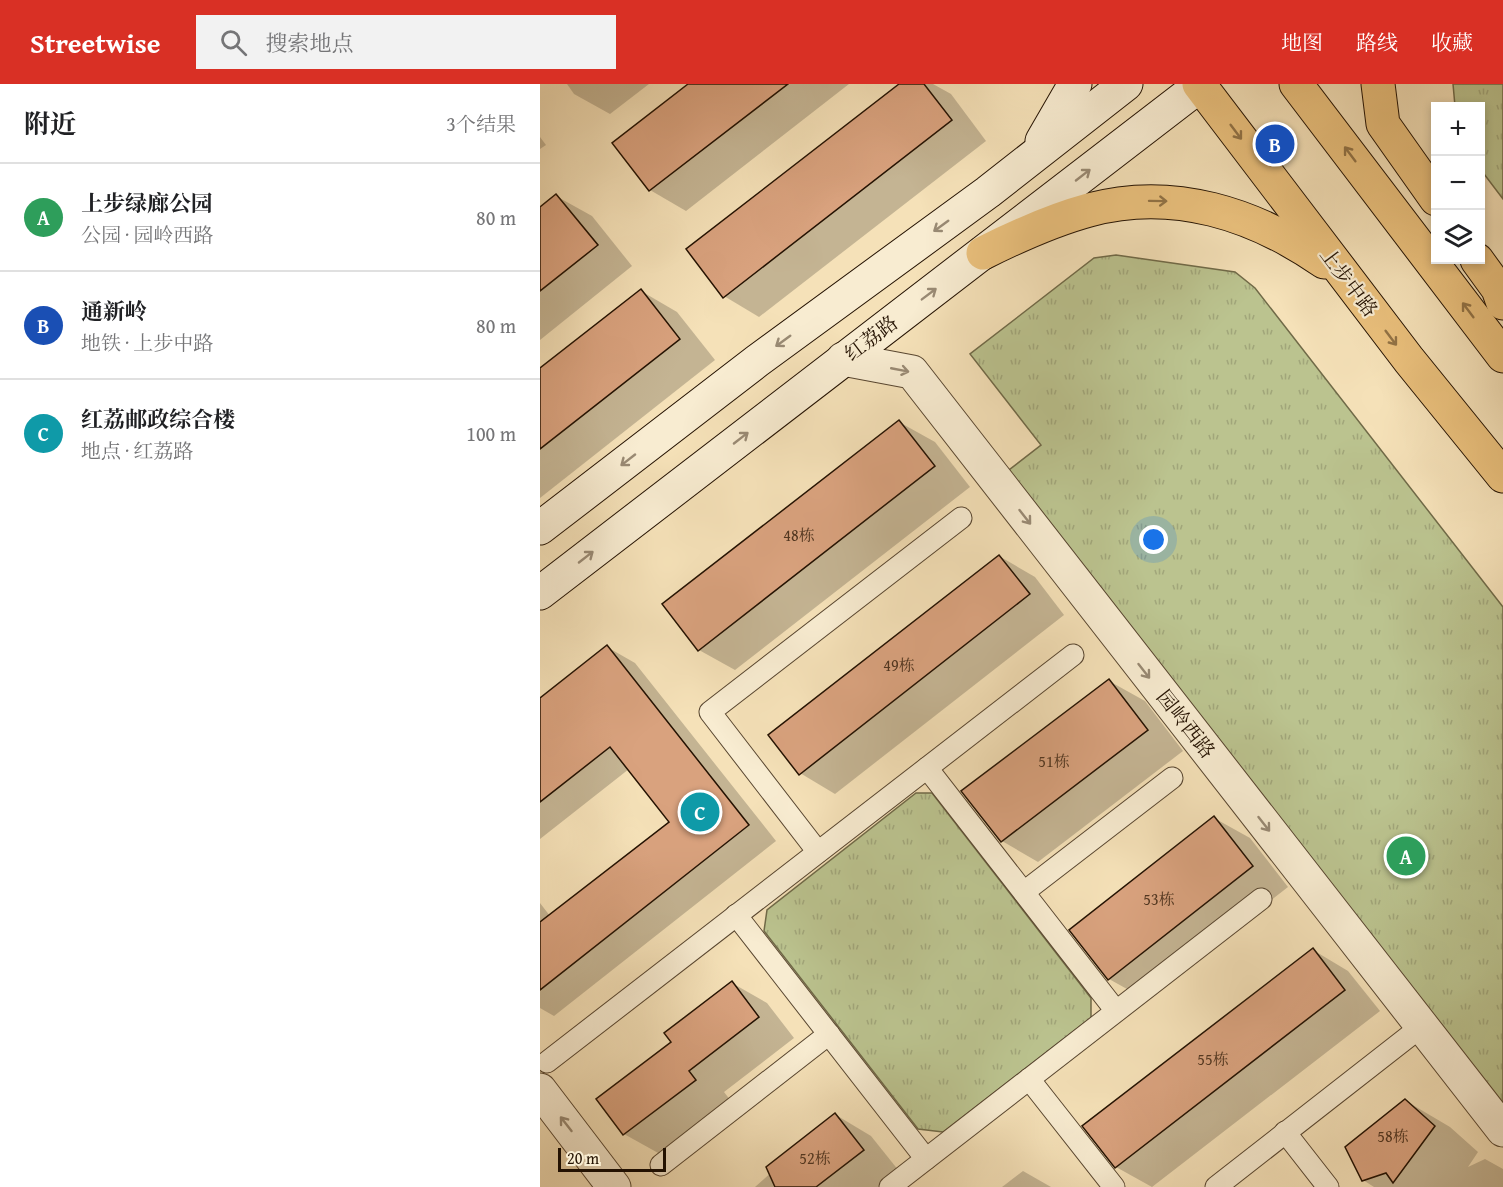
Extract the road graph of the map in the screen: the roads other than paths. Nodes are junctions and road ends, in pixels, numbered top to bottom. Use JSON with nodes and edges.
{"nodes":[{"id":1,"x":1075,"y":84,"type":"edge"},
{"id":2,"x":1126,"y":84,"type":"edge"},
{"id":3,"x":1200,"y":84,"type":"edge"},
{"id":4,"x":1296,"y":84,"type":"edge"},
{"id":5,"x":1377,"y":84,"type":"edge"},
{"id":6,"x":988,"y":192,"type":"junction"},
{"id":7,"x":1431,"y":193,"type":"edge"},
{"id":8,"x":983,"y":253,"type":"junction"},
{"id":9,"x":1480,"y":264,"type":"edge"},
{"id":10,"x":1352,"y":285,"type":"junction"},
{"id":11,"x":1503,"y":303,"type":"edge"},
{"id":12,"x":1503,"y":356,"type":"edge"},
{"id":13,"x":843,"y":359,"type":"junction"},
{"id":14,"x":1503,"y":476,"type":"edge"},
{"id":15,"x":961,"y":518,"type":"dead end"},
{"id":16,"x":540,"y":528,"type":"edge"},
{"id":17,"x":540,"y":593,"type":"edge"},
{"id":18,"x":1073,"y":655,"type":"dead end"},
{"id":19,"x":927,"y":768,"type":"junction"},
{"id":20,"x":1172,"y":778,"type":"dead end"},
{"id":21,"x":818,"y":852,"type":"junction"},
{"id":22,"x":1024,"y":892,"type":"junction"},
{"id":23,"x":1261,"y":899,"type":"dead end"},
{"id":24,"x":736,"y":915,"type":"junction"},
{"id":25,"x":1116,"y":1011,"type":"junction"},
{"id":26,"x":1422,"y":1026,"type":"junction"},
{"id":27,"x":829,"y":1034,"type":"junction"},
{"id":28,"x":1029,"y":1079,"type":"junction"},
{"id":29,"x":543,"y":1088,"type":"edge"},
{"id":30,"x":1503,"y":1130,"type":"edge"},
{"id":31,"x":1286,"y":1132,"type":"junction"},
{"id":32,"x":926,"y":1159,"type":"junction"},
{"id":33,"x":661,"y":1165,"type":"dead end"},
{"id":34,"x":614,"y":1187,"type":"edge"},
{"id":35,"x":890,"y":1187,"type":"edge"},
{"id":36,"x":1114,"y":1187,"type":"edge"},
{"id":37,"x":1216,"y":1187,"type":"edge"},
{"id":38,"x":1328,"y":1187,"type":"edge"}],
"edges":[{"from":1,"to":6,"type":"main road"},
{"from":2,"to":6,"type":"main road"},
{"from":8,"to":3,"type":"main road","name":"红荔路","one_way":true},
{"from":3,"to":10,"type":"main road","name":"上步中路","one_way":true},
{"from":12,"to":4,"type":"main road","one_way":true},
{"from":5,"to":7,"type":"main road"},
{"from":6,"to":16,"type":"main road","one_way":true},
{"from":8,"to":10,"type":"main road","one_way":true},
{"from":13,"to":8,"type":"main road","name":"红荔路","one_way":true},
{"from":9,"to":11,"type":"main road"},
{"from":10,"to":14,"type":"main road","name":"上步中路","one_way":true},
{"from":17,"to":13,"type":"main road","name":"红荔路","one_way":true},
{"from":13,"to":26,"type":"main road","name":"园岭西路","one_way":true},
{"from":15,"to":21,"type":"lane"},
{"from":18,"to":19,"type":"lane"},
{"from":19,"to":21,"type":"lane"},
{"from":19,"to":22,"type":"lane"},
{"from":20,"to":22,"type":"lane"},
{"from":21,"to":24,"type":"lane"},
{"from":22,"to":25,"type":"lane"},
{"from":23,"to":25,"type":"lane"},
{"from":24,"to":27,"type":"lane"},
{"from":24,"to":29,"type":"lane"},
{"from":25,"to":28,"type":"lane"},
{"from":26,"to":30,"type":"main road","name":"园岭西路"},
{"from":26,"to":31,"type":"lane"},
{"from":27,"to":32,"type":"lane"},
{"from":27,"to":33,"type":"lane"},
{"from":28,"to":32,"type":"lane"},
{"from":28,"to":36,"type":"lane"},
{"from":34,"to":29,"type":"main road","one_way":true},
{"from":31,"to":37,"type":"lane"},
{"from":31,"to":38,"type":"lane"},
{"from":32,"to":35,"type":"lane"}]}
